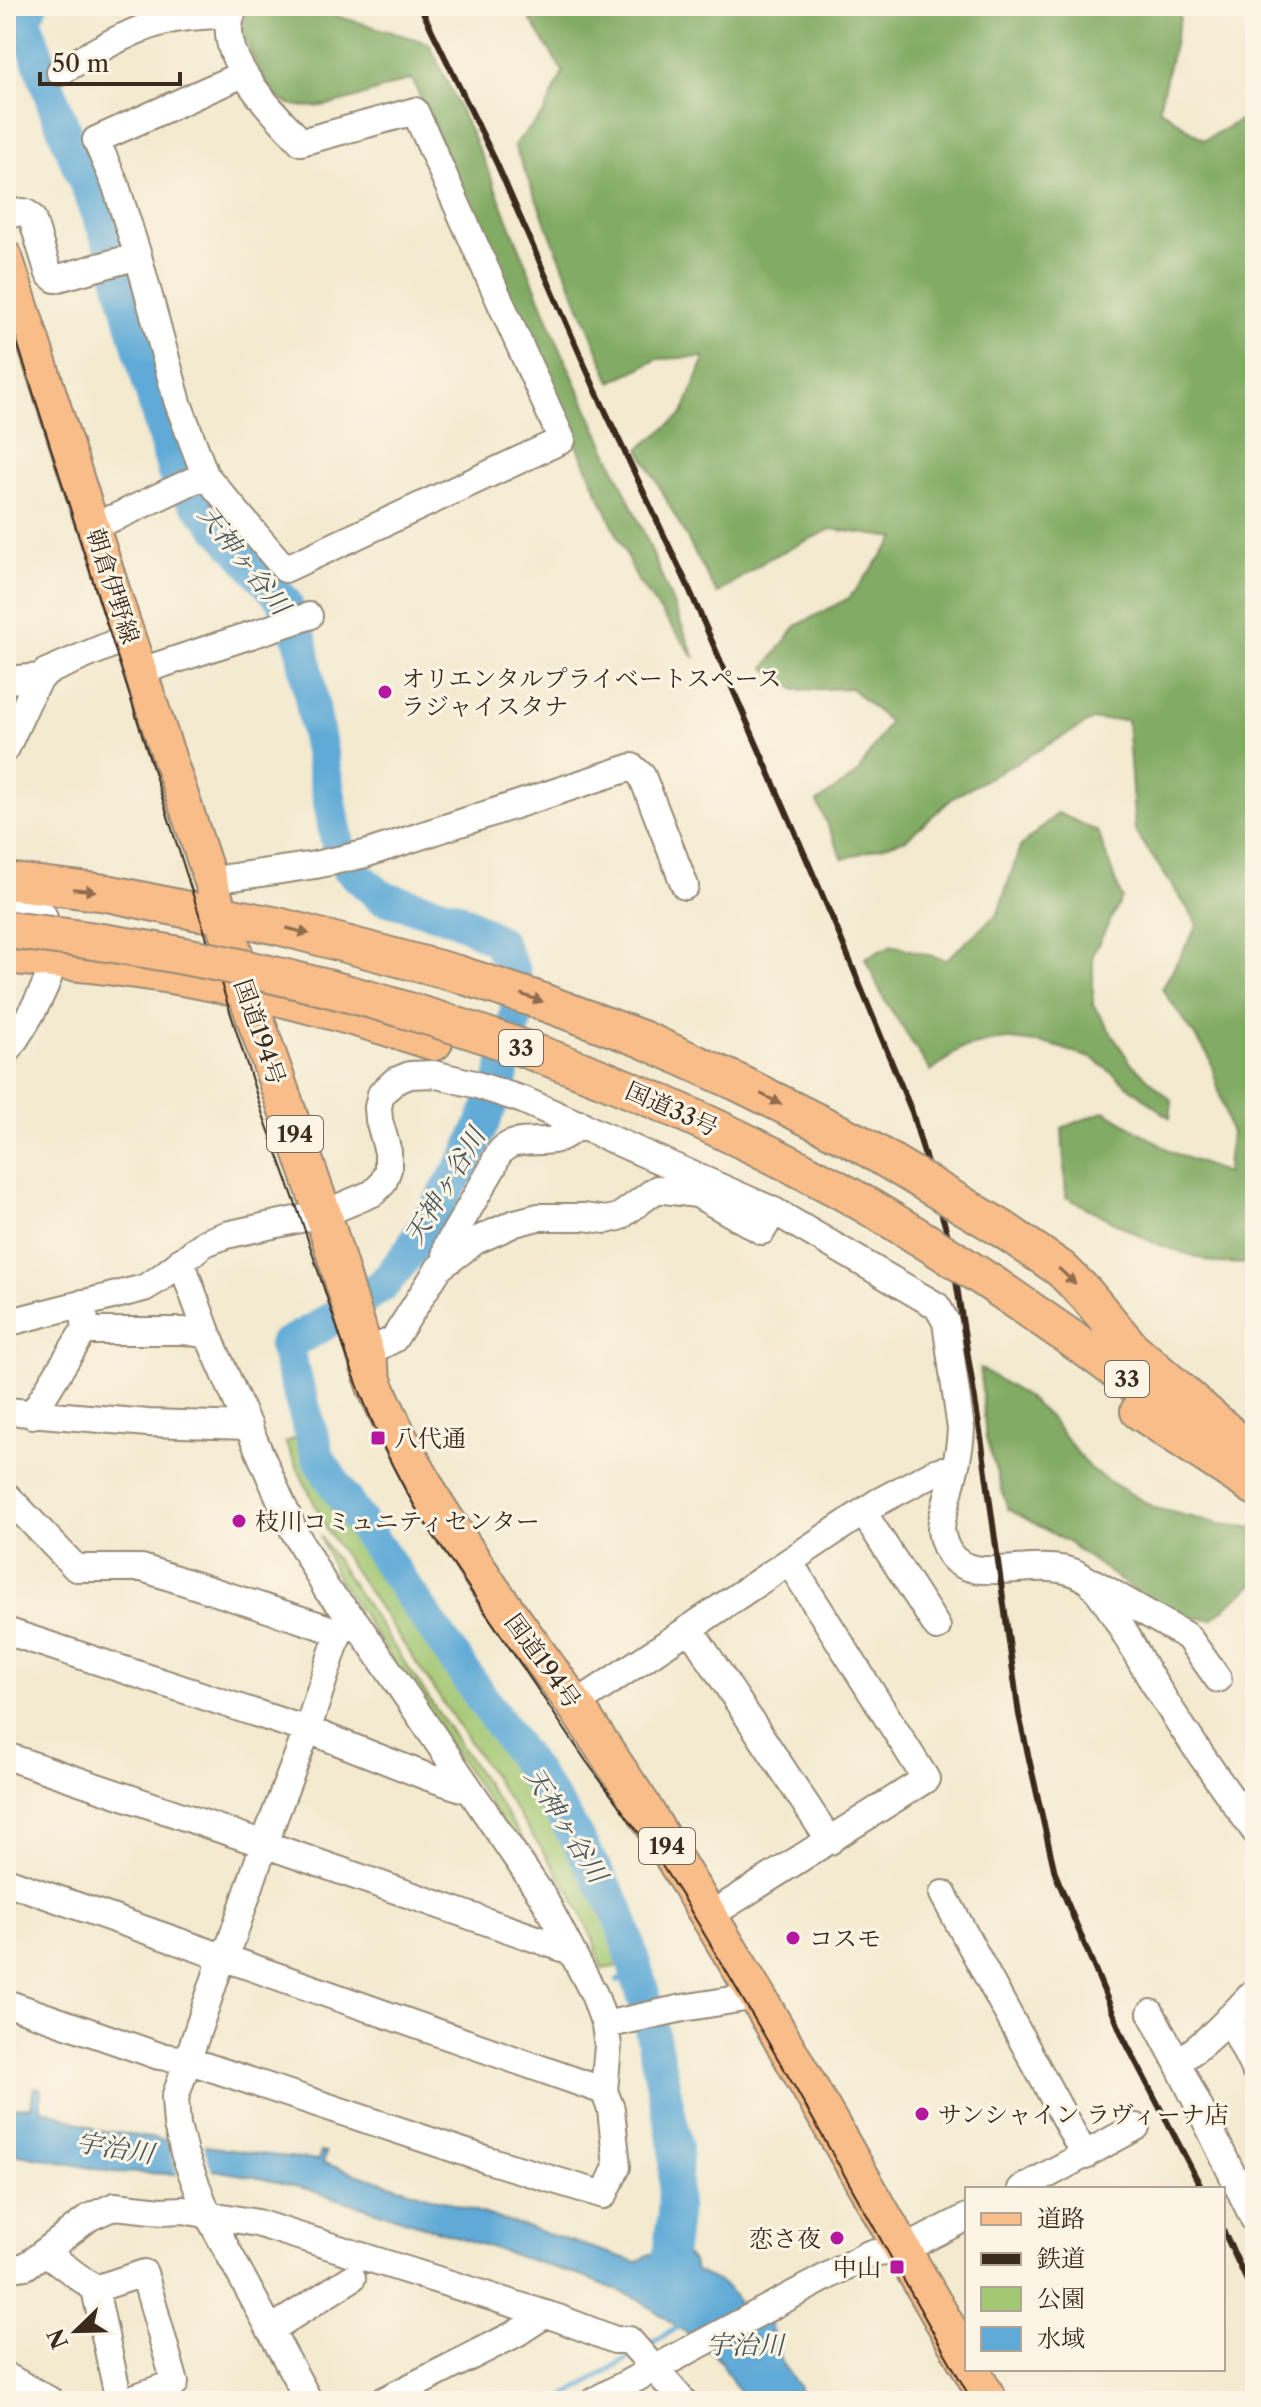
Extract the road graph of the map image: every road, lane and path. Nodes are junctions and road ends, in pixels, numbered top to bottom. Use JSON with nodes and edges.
{"nodes":[{"id":1,"x":234,"y":10,"type":"edge"},
{"id":2,"x":60,"y":72,"type":"dead end"},
{"id":3,"x":243,"y":74,"type":"junction"},
{"id":4,"x":6,"y":216,"type":"edge"},
{"id":5,"x":6,"y":257,"type":"edge"},
{"id":6,"x":134,"y":257,"type":"junction"},
{"id":7,"x":191,"y":482,"type":"junction"},
{"id":8,"x":92,"y":525,"type":"junction"},
{"id":9,"x":307,"y":617,"type":"dead end"},
{"id":10,"x":129,"y":637,"type":"junction"},
{"id":11,"x":141,"y":671,"type":"junction"},
{"id":12,"x":42,"y":677,"type":"junction"},
{"id":13,"x":6,"y":680,"type":"edge"},
{"id":14,"x":6,"y":748,"type":"edge"},
{"id":15,"x":6,"y":881,"type":"edge"},
{"id":16,"x":685,"y":886,"type":"dead end"},
{"id":17,"x":217,"y":900,"type":"junction"},
{"id":18,"x":6,"y":913,"type":"edge"},
{"id":19,"x":6,"y":930,"type":"edge"},
{"id":20,"x":6,"y":955,"type":"edge"},
{"id":21,"x":52,"y":960,"type":"junction"},
{"id":22,"x":245,"y":989,"type":"junction"},
{"id":23,"x":6,"y":1053,"type":"edge"},
{"id":24,"x":581,"y":1124,"type":"junction"},
{"id":25,"x":650,"y":1157,"type":"junction"},
{"id":26,"x":650,"y":1193,"type":"junction"},
{"id":27,"x":774,"y":1211,"type":"junction"},
{"id":28,"x":323,"y":1214,"type":"junction"},
{"id":29,"x":450,"y":1260,"type":"junction"},
{"id":30,"x":181,"y":1261,"type":"junction"},
{"id":31,"x":994,"y":1299,"type":"junction"},
{"id":32,"x":83,"y":1303,"type":"junction"},
{"id":33,"x":6,"y":1323,"type":"edge"},
{"id":34,"x":86,"y":1331,"type":"junction"},
{"id":35,"x":208,"y":1335,"type":"junction"},
{"id":36,"x":362,"y":1345,"type":"junction"},
{"id":37,"x":6,"y":1411,"type":"edge"},
{"id":38,"x":32,"y":1415,"type":"junction"},
{"id":39,"x":249,"y":1426,"type":"junction"},
{"id":40,"x":1255,"y":1456,"type":"edge"},
{"id":41,"x":955,"y":1467,"type":"junction"},
{"id":42,"x":1255,"y":1479,"type":"edge"},
{"id":43,"x":1255,"y":1487,"type":"edge"},
{"id":44,"x":6,"y":1499,"type":"edge"},
{"id":45,"x":863,"y":1512,"type":"junction"},
{"id":46,"x":790,"y":1563,"type":"junction"},
{"id":47,"x":1086,"y":1579,"type":"junction"},
{"id":48,"x":348,"y":1627,"type":"junction"},
{"id":49,"x":937,"y":1627,"type":"dead end"},
{"id":50,"x":690,"y":1629,"type":"junction"},
{"id":51,"x":6,"y":1631,"type":"edge"},
{"id":52,"x":1218,"y":1679,"type":"dead end"},
{"id":53,"x":575,"y":1705,"type":"junction"},
{"id":54,"x":307,"y":1731,"type":"junction"},
{"id":55,"x":6,"y":1756,"type":"edge"},
{"id":56,"x":471,"y":1791,"type":"junction"},
{"id":57,"x":1255,"y":1831,"type":"edge"},
{"id":58,"x":830,"y":1841,"type":"junction"},
{"id":59,"x":264,"y":1844,"type":"junction"},
{"id":60,"x":6,"y":1881,"type":"edge"},
{"id":61,"x":943,"y":1894,"type":"dead end"},
{"id":62,"x":709,"y":1916,"type":"junction"},
{"id":63,"x":571,"y":1951,"type":"junction"},
{"id":64,"x":222,"y":1958,"type":"junction"},
{"id":65,"x":1255,"y":1991,"type":"edge"},
{"id":66,"x":757,"y":1996,"type":"junction"},
{"id":67,"x":6,"y":2003,"type":"edge"},
{"id":68,"x":1151,"y":2013,"type":"dead end"},
{"id":69,"x":1229,"y":2018,"type":"junction"},
{"id":70,"x":609,"y":2024,"type":"junction"},
{"id":71,"x":187,"y":2060,"type":"junction"},
{"id":72,"x":1177,"y":2062,"type":"junction"},
{"id":73,"x":1255,"y":2071,"type":"edge"},
{"id":74,"x":604,"y":2091,"type":"junction"},
{"id":75,"x":1136,"y":2127,"type":"dead end"},
{"id":76,"x":1085,"y":2156,"type":"junction"},
{"id":77,"x":1025,"y":2187,"type":"edge"},
{"id":78,"x":204,"y":2205,"type":"junction"},
{"id":79,"x":965,"y":2218,"type":"edge"},
{"id":80,"x":1255,"y":2221,"type":"edge"},
{"id":81,"x":903,"y":2250,"type":"junction"},
{"id":82,"x":45,"y":2252,"type":"junction"},
{"id":83,"x":6,"y":2269,"type":"edge"},
{"id":84,"x":352,"y":2278,"type":"dead end"},
{"id":85,"x":95,"y":2289,"type":"junction"},
{"id":86,"x":546,"y":2314,"type":"junction"},
{"id":87,"x":270,"y":2330,"type":"junction"},
{"id":88,"x":965,"y":2358,"type":"edge"},
{"id":89,"x":662,"y":2365,"type":"junction"},
{"id":90,"x":972,"y":2371,"type":"edge"},
{"id":91,"x":6,"y":2376,"type":"edge"},
{"id":92,"x":51,"y":2401,"type":"edge"},
{"id":93,"x":122,"y":2401,"type":"edge"},
{"id":94,"x":309,"y":2401,"type":"edge"},
{"id":95,"x":383,"y":2401,"type":"edge"},
{"id":96,"x":594,"y":2401,"type":"edge"},
{"id":97,"x":683,"y":2401,"type":"edge"},
{"id":98,"x":989,"y":2401,"type":"edge"}],
"edges":[{"from":1,"to":2,"type":"street"},
{"from":1,"to":3,"type":"street"},
{"from":3,"to":6,"type":"street"},
{"from":3,"to":7,"type":"street"},
{"from":4,"to":6,"type":"street"},
{"from":5,"to":8,"type":"main road","name":"朝倉伊野線"},
{"from":6,"to":7,"type":"street"},
{"from":7,"to":8,"type":"street"},
{"from":8,"to":10,"type":"main road","name":"朝倉伊野線"},
{"from":9,"to":11,"type":"street"},
{"from":10,"to":11,"type":"main road","name":"朝倉伊野線"},
{"from":10,"to":12,"type":"street"},
{"from":11,"to":17,"type":"main road","name":"朝倉伊野線"},
{"from":12,"to":13,"type":"street"},
{"from":12,"to":14,"type":"street"},
{"from":15,"to":17,"type":"highway","one_way":true},
{"from":16,"to":17,"type":"street"},
{"from":17,"to":22,"type":"highway","name":"国道194号","number":"194"},
{"from":17,"to":40,"type":"highway","one_way":true,"bridge":true},
{"from":18,"to":21,"type":"street"},
{"from":19,"to":31,"type":"highway","name":"国道33号","number":"33","bridge":true},
{"from":20,"to":21,"type":"highway"},
{"from":21,"to":22,"type":"highway"},
{"from":21,"to":23,"type":"street"},
{"from":22,"to":28,"type":"highway","name":"国道194号","number":"194"},
{"from":22,"to":31,"type":"highway"},
{"from":24,"to":25,"type":"street"},
{"from":24,"to":28,"type":"street"},
{"from":24,"to":29,"type":"street"},
{"from":25,"to":26,"type":"street"},
{"from":25,"to":27,"type":"street"},
{"from":26,"to":27,"type":"street"},
{"from":26,"to":29,"type":"street"},
{"from":27,"to":41,"type":"street"},
{"from":28,"to":30,"type":"street"},
{"from":28,"to":36,"type":"highway","name":"国道194号","number":"194"},
{"from":29,"to":36,"type":"street"},
{"from":30,"to":32,"type":"street"},
{"from":30,"to":35,"type":"street"},
{"from":31,"to":42,"type":"highway","name":"国道33号","number":"33"},
{"from":31,"to":43,"type":"highway"},
{"from":32,"to":33,"type":"street"},
{"from":32,"to":34,"type":"street"},
{"from":34,"to":35,"type":"street"},
{"from":34,"to":38,"type":"street"},
{"from":35,"to":39,"type":"street"},
{"from":36,"to":53,"type":"highway","name":"国道194号","number":"194"},
{"from":37,"to":38,"type":"street"},
{"from":38,"to":39,"type":"street"},
{"from":39,"to":48,"type":"street"},
{"from":41,"to":45,"type":"street"},
{"from":41,"to":47,"type":"street"},
{"from":44,"to":48,"type":"street"},
{"from":45,"to":46,"type":"street"},
{"from":45,"to":49,"type":"street"},
{"from":46,"to":50,"type":"street"},
{"from":46,"to":58,"type":"street"},
{"from":47,"to":52,"type":"street"},
{"from":47,"to":57,"type":"street"},
{"from":48,"to":54,"type":"street"},
{"from":48,"to":56,"type":"street"},
{"from":50,"to":53,"type":"street"},
{"from":50,"to":58,"type":"street"},
{"from":51,"to":54,"type":"street"},
{"from":53,"to":62,"type":"highway","name":"国道194号","number":"194"},
{"from":54,"to":56,"type":"street"},
{"from":54,"to":59,"type":"street"},
{"from":55,"to":59,"type":"street"},
{"from":56,"to":63,"type":"street"},
{"from":58,"to":62,"type":"street"},
{"from":59,"to":63,"type":"street"},
{"from":59,"to":64,"type":"street"},
{"from":60,"to":64,"type":"street"},
{"from":61,"to":76,"type":"street"},
{"from":62,"to":66,"type":"highway","name":"国道194号","number":"194"},
{"from":63,"to":70,"type":"street"},
{"from":64,"to":71,"type":"street"},
{"from":64,"to":74,"type":"street"},
{"from":65,"to":69,"type":"street"},
{"from":66,"to":70,"type":"street"},
{"from":66,"to":81,"type":"highway","name":"国道194号","number":"194"},
{"from":67,"to":71,"type":"street"},
{"from":68,"to":72,"type":"street"},
{"from":69,"to":72,"type":"street"},
{"from":69,"to":73,"type":"street"},
{"from":70,"to":74,"type":"street"},
{"from":71,"to":74,"type":"street"},
{"from":71,"to":78,"type":"street"},
{"from":72,"to":80,"type":"street"},
{"from":75,"to":76,"type":"street"},
{"from":76,"to":77,"type":"street"},
{"from":78,"to":82,"type":"street"},
{"from":78,"to":86,"type":"street"},
{"from":78,"to":87,"type":"street"},
{"from":79,"to":81,"type":"street"},
{"from":81,"to":88,"type":"highway","name":"国道194号","number":"194"},
{"from":81,"to":89,"type":"street"},
{"from":82,"to":83,"type":"street"},
{"from":82,"to":85,"type":"street"},
{"from":84,"to":87,"type":"street"},
{"from":85,"to":93,"type":"street"},
{"from":85,"to":93,"type":"street"},
{"from":86,"to":89,"type":"street"},
{"from":86,"to":95,"type":"street"},
{"from":87,"to":94,"type":"street"},
{"from":89,"to":96,"type":"street"},
{"from":89,"to":97,"type":"street"},
{"from":90,"to":98,"type":"highway"},
{"from":91,"to":92,"type":"street"}]}
